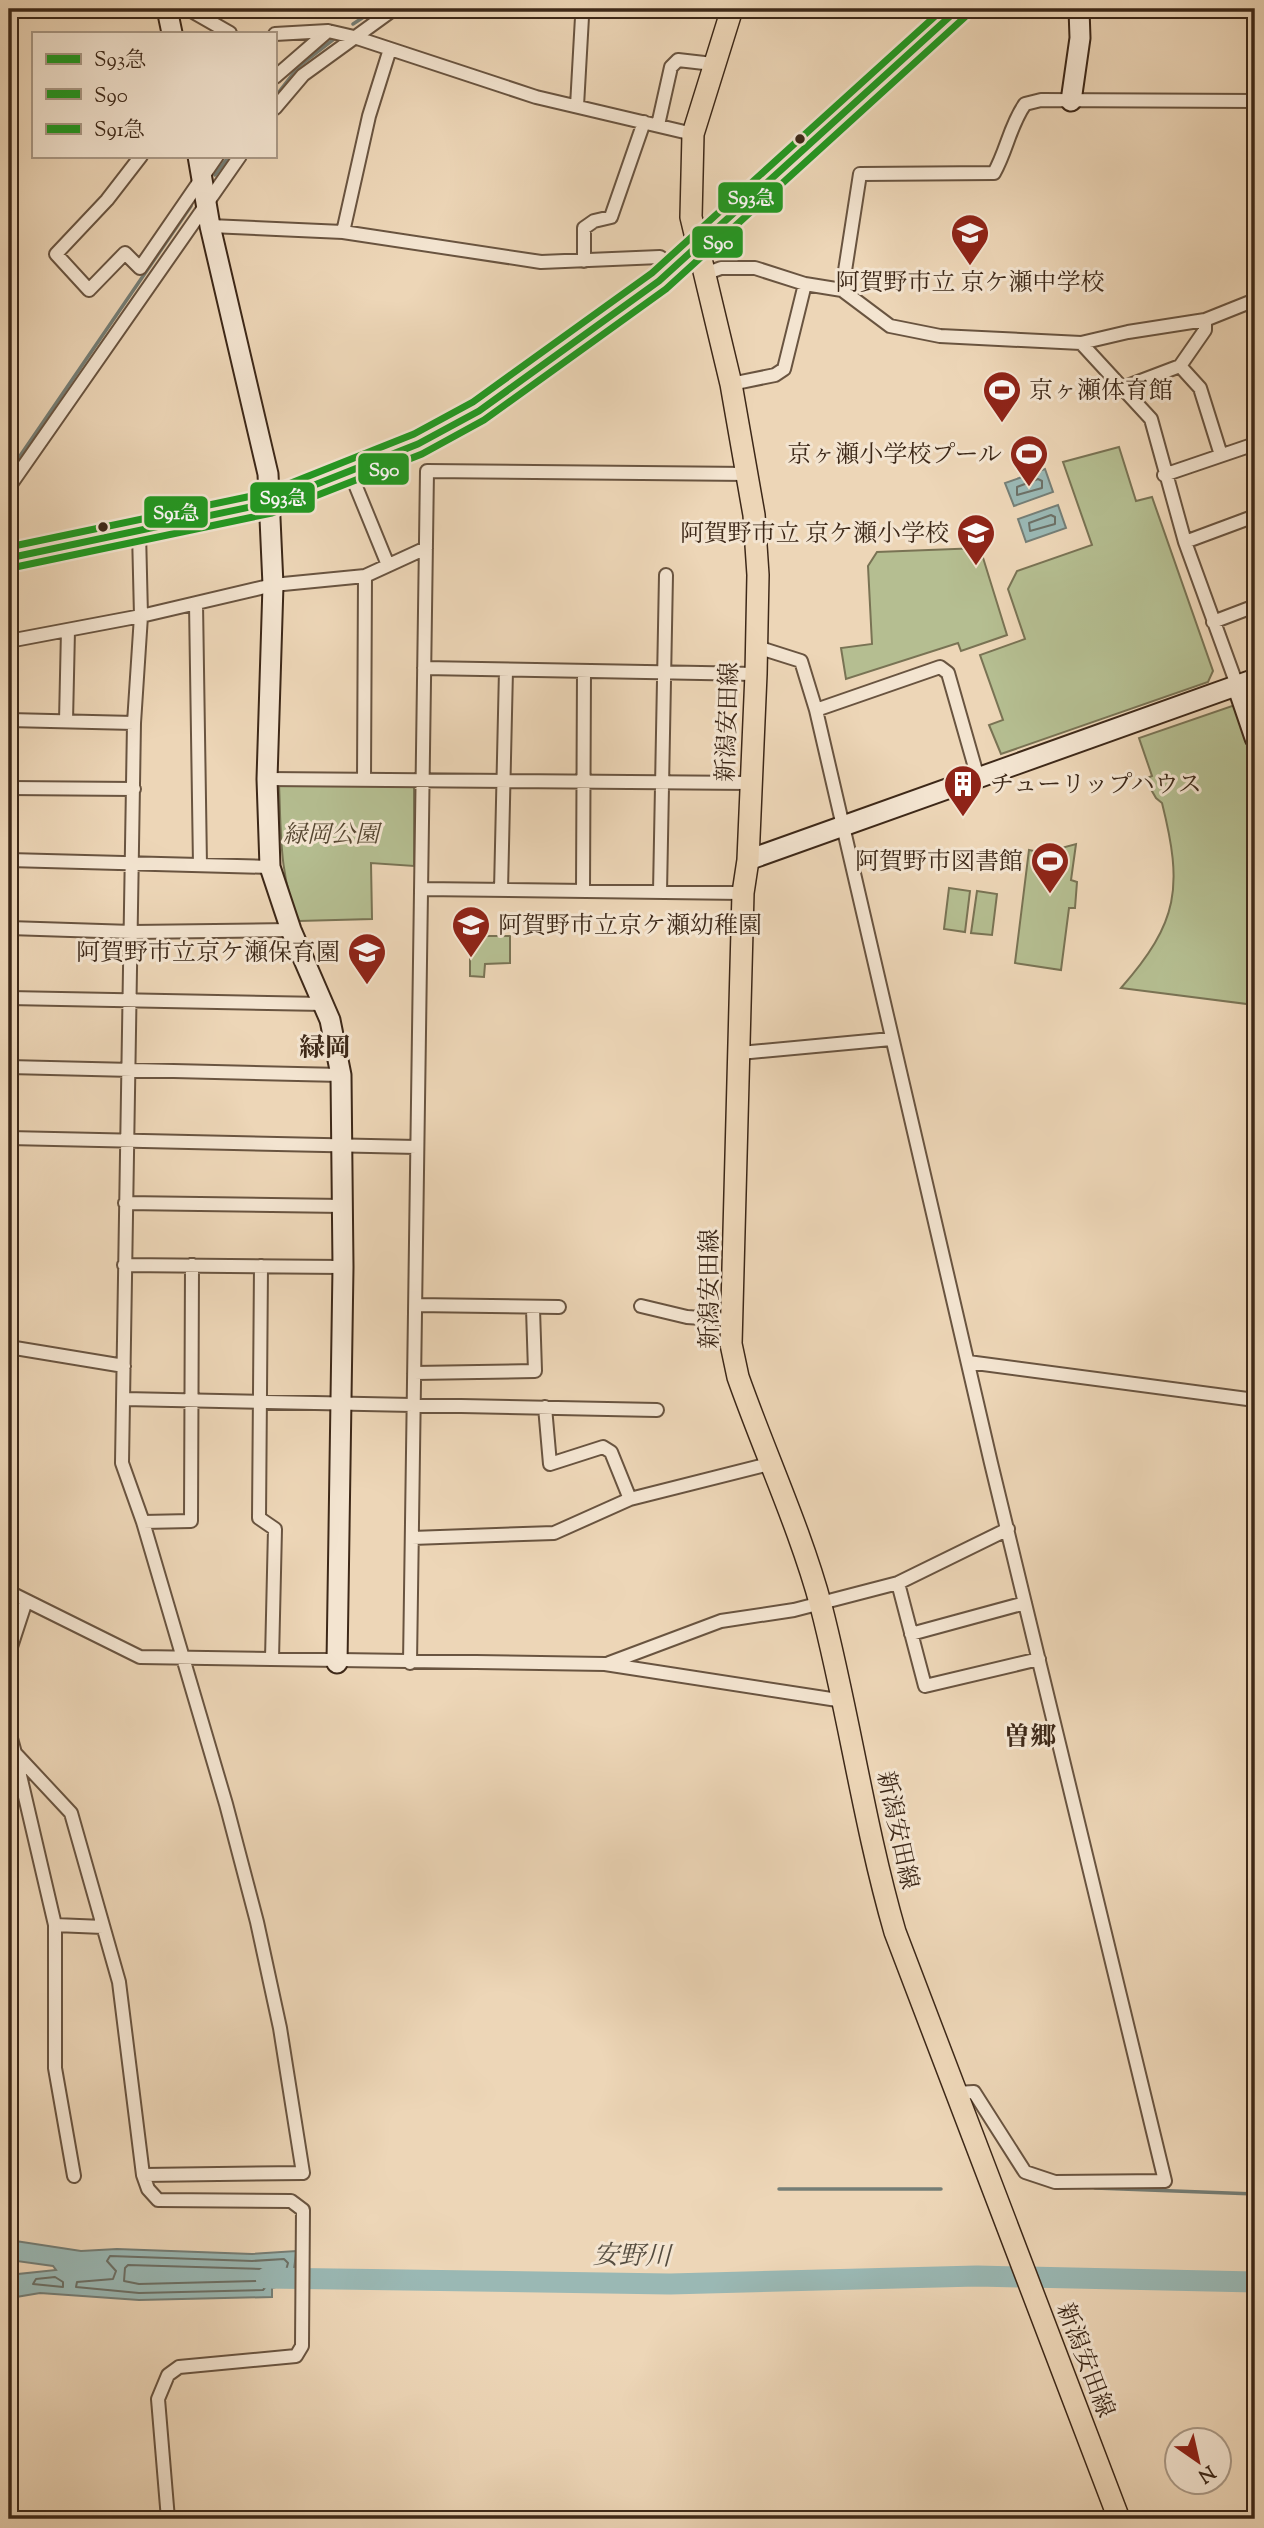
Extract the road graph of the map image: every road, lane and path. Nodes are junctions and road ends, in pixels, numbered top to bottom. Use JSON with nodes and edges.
{"nodes":[{"id":1,"x":167,"y":9,"type":"edge"},
{"id":2,"x":188,"y":9,"type":"edge"},
{"id":3,"x":394,"y":9,"type":"edge"},
{"id":4,"x":732,"y":9,"type":"edge"},
{"id":5,"x":958,"y":9,"type":"edge"},
{"id":6,"x":1079,"y":9,"type":"edge"},
{"id":7,"x":534,"y":10,"type":"edge"},
{"id":8,"x":328,"y":31,"type":"junction"},
{"id":9,"x":172,"y":32,"type":"edge"},
{"id":10,"x":228,"y":32,"type":"edge"},
{"id":11,"x":276,"y":34,"type":"edge"},
{"id":12,"x":354,"y":37,"type":"junction"},
{"id":13,"x":390,"y":49,"type":"junction"},
{"id":14,"x":713,"y":64,"type":"junction"},
{"id":15,"x":276,"y":76,"type":"edge"},
{"id":16,"x":1071,"y":101,"type":"junction"},
{"id":17,"x":1255,"y":101,"type":"edge"},
{"id":18,"x":577,"y":106,"type":"junction"},
{"id":19,"x":276,"y":107,"type":"edge"},
{"id":20,"x":644,"y":121,"type":"junction"},
{"id":21,"x":658,"y":125,"type":"junction"},
{"id":22,"x":694,"y":134,"type":"junction"},
{"id":23,"x":139,"y":158,"type":"edge"},
{"id":24,"x":198,"y":158,"type":"edge"},
{"id":25,"x":216,"y":158,"type":"edge"},
{"id":26,"x":239,"y":158,"type":"edge"},
{"id":27,"x":201,"y":178,"type":"junction"},
{"id":28,"x":207,"y":202,"type":"junction"},
{"id":29,"x":210,"y":226,"type":"junction"},
{"id":30,"x":344,"y":232,"type":"junction"},
{"id":31,"x":697,"y":244,"type":"junction"},
{"id":32,"x":584,"y":261,"type":"junction"},
{"id":33,"x":672,"y":268,"type":"junction"},
{"id":34,"x":705,"y":274,"type":"junction"},
{"id":35,"x":805,"y":284,"type":"junction"},
{"id":36,"x":842,"y":290,"type":"junction"},
{"id":37,"x":1255,"y":300,"type":"edge"},
{"id":38,"x":1205,"y":320,"type":"junction"},
{"id":39,"x":1080,"y":343,"type":"junction"},
{"id":40,"x":1180,"y":366,"type":"junction"},
{"id":41,"x":731,"y":384,"type":"junction"},
{"id":42,"x":1122,"y":388,"type":"junction"},
{"id":43,"x":1255,"y":444,"type":"edge"},
{"id":44,"x":1221,"y":455,"type":"junction"},
{"id":45,"x":351,"y":472,"type":"junction"},
{"id":46,"x":749,"y":474,"type":"junction"},
{"id":47,"x":1164,"y":475,"type":"junction"},
{"id":48,"x":9,"y":487,"type":"edge"},
{"id":49,"x":269,"y":503,"type":"junction"},
{"id":50,"x":1254,"y":519,"type":"edge"},
{"id":51,"x":139,"y":532,"type":"junction"},
{"id":52,"x":1185,"y":542,"type":"junction"},
{"id":53,"x":426,"y":548,"type":"junction"},
{"id":54,"x":9,"y":558,"type":"edge"},
{"id":55,"x":388,"y":565,"type":"junction"},
{"id":56,"x":666,"y":575,"type":"dead end"},
{"id":57,"x":365,"y":576,"type":"junction"},
{"id":58,"x":273,"y":586,"type":"junction"},
{"id":59,"x":196,"y":603,"type":"junction"},
{"id":60,"x":1255,"y":606,"type":"edge"},
{"id":61,"x":141,"y":616,"type":"junction"},
{"id":62,"x":1213,"y":622,"type":"junction"},
{"id":63,"x":68,"y":630,"type":"junction"},
{"id":64,"x":9,"y":641,"type":"edge"},
{"id":65,"x":757,"y":647,"type":"junction"},
{"id":66,"x":424,"y":668,"type":"junction"},
{"id":67,"x":506,"y":670,"type":"junction"},
{"id":68,"x":584,"y":671,"type":"junction"},
{"id":69,"x":664,"y":673,"type":"junction"},
{"id":70,"x":756,"y":674,"type":"junction"},
{"id":71,"x":1246,"y":682,"type":"edge"},
{"id":72,"x":816,"y":710,"type":"junction"},
{"id":73,"x":9,"y":720,"type":"edge"},
{"id":74,"x":66,"y":721,"type":"junction"},
{"id":75,"x":134,"y":723,"type":"junction"},
{"id":76,"x":1255,"y":738,"type":"edge"},
{"id":77,"x":978,"y":778,"type":"junction"},
{"id":78,"x":267,"y":779,"type":"junction"},
{"id":79,"x":364,"y":780,"type":"junction"},
{"id":80,"x":422,"y":780,"type":"junction"},
{"id":81,"x":502,"y":781,"type":"junction"},
{"id":82,"x":583,"y":782,"type":"junction"},
{"id":83,"x":664,"y":782,"type":"junction"},
{"id":84,"x":751,"y":783,"type":"junction"},
{"id":85,"x":9,"y":788,"type":"edge"},
{"id":86,"x":134,"y":789,"type":"junction"},
{"id":87,"x":842,"y":827,"type":"junction"},
{"id":88,"x":9,"y":860,"type":"edge"},
{"id":89,"x":748,"y":860,"type":"junction"},
{"id":90,"x":134,"y":863,"type":"junction"},
{"id":91,"x":200,"y":865,"type":"junction"},
{"id":92,"x":270,"y":867,"type":"junction"},
{"id":93,"x":421,"y":889,"type":"junction"},
{"id":94,"x":501,"y":890,"type":"junction"},
{"id":95,"x":583,"y":891,"type":"junction"},
{"id":96,"x":660,"y":892,"type":"junction"},
{"id":97,"x":743,"y":893,"type":"junction"},
{"id":98,"x":9,"y":928,"type":"edge"},
{"id":99,"x":291,"y":930,"type":"junction"},
{"id":100,"x":132,"y":932,"type":"junction"},
{"id":101,"x":9,"y":998,"type":"edge"},
{"id":102,"x":130,"y":1000,"type":"junction"},
{"id":103,"x":324,"y":1004,"type":"junction"},
{"id":104,"x":891,"y":1039,"type":"junction"},
{"id":105,"x":740,"y":1052,"type":"junction"},
{"id":106,"x":9,"y":1066,"type":"edge"},
{"id":107,"x":130,"y":1069,"type":"junction"},
{"id":108,"x":341,"y":1075,"type":"junction"},
{"id":109,"x":9,"y":1138,"type":"edge"},
{"id":110,"x":128,"y":1138,"type":"junction"},
{"id":111,"x":343,"y":1144,"type":"junction"},
{"id":112,"x":417,"y":1147,"type":"junction"},
{"id":113,"x":125,"y":1203,"type":"junction"},
{"id":114,"x":343,"y":1206,"type":"junction"},
{"id":115,"x":124,"y":1265,"type":"junction"},
{"id":116,"x":192,"y":1265,"type":"junction"},
{"id":117,"x":261,"y":1266,"type":"junction"},
{"id":118,"x":343,"y":1267,"type":"junction"},
{"id":119,"x":415,"y":1305,"type":"junction"},
{"id":120,"x":641,"y":1306,"type":"dead end"},
{"id":121,"x":559,"y":1307,"type":"dead end"},
{"id":122,"x":533,"y":1309,"type":"junction"},
{"id":123,"x":730,"y":1320,"type":"junction"},
{"id":124,"x":9,"y":1347,"type":"edge"},
{"id":125,"x":968,"y":1362,"type":"junction"},
{"id":126,"x":124,"y":1366,"type":"junction"},
{"id":127,"x":414,"y":1373,"type":"junction"},
{"id":128,"x":124,"y":1399,"type":"junction"},
{"id":129,"x":1255,"y":1400,"type":"edge"},
{"id":130,"x":191,"y":1401,"type":"junction"},
{"id":131,"x":259,"y":1402,"type":"junction"},
{"id":132,"x":341,"y":1404,"type":"junction"},
{"id":133,"x":414,"y":1405,"type":"junction"},
{"id":134,"x":545,"y":1407,"type":"junction"},
{"id":135,"x":657,"y":1410,"type":"dead end"},
{"id":136,"x":769,"y":1464,"type":"junction"},
{"id":137,"x":630,"y":1499,"type":"junction"},
{"id":138,"x":143,"y":1522,"type":"junction"},
{"id":139,"x":1008,"y":1530,"type":"junction"},
{"id":140,"x":412,"y":1538,"type":"junction"},
{"id":141,"x":898,"y":1583,"type":"junction"},
{"id":142,"x":9,"y":1592,"type":"edge"},
{"id":143,"x":26,"y":1601,"type":"junction"},
{"id":144,"x":820,"y":1603,"type":"junction"},
{"id":145,"x":1025,"y":1603,"type":"junction"},
{"id":146,"x":911,"y":1634,"type":"junction"},
{"id":147,"x":9,"y":1653,"type":"edge"},
{"id":148,"x":272,"y":1659,"type":"junction"},
{"id":149,"x":1038,"y":1659,"type":"junction"},
{"id":150,"x":182,"y":1660,"type":"junction"},
{"id":151,"x":337,"y":1663,"type":"junction"},
{"id":152,"x":410,"y":1663,"type":"junction"},
{"id":153,"x":606,"y":1664,"type":"junction"},
{"id":154,"x":844,"y":1700,"type":"junction"},
{"id":155,"x":9,"y":1731,"type":"edge"},
{"id":156,"x":15,"y":1753,"type":"junction"},
{"id":157,"x":55,"y":1926,"type":"junction"},
{"id":158,"x":103,"y":1927,"type":"junction"},
{"id":159,"x":956,"y":2093,"type":"junction"},
{"id":160,"x":143,"y":2175,"type":"junction"},
{"id":161,"x":74,"y":2176,"type":"dead end"},
{"id":162,"x":169,"y":2519,"type":"edge"},
{"id":163,"x":1119,"y":2519,"type":"edge"}],
"edges":[{"from":1,"to":9,"type":"street"},
{"from":2,"to":10,"type":"street"},
{"from":3,"to":12,"type":"street"},
{"from":4,"to":14,"type":"main road","name":"新潟安田線"},
{"from":5,"to":31,"type":"street"},
{"from":6,"to":16,"type":"street"},
{"from":7,"to":18,"type":"street"},
{"from":8,"to":11,"type":"street"},
{"from":8,"to":12,"type":"street"},
{"from":8,"to":15,"type":"street"},
{"from":12,"to":13,"type":"street"},
{"from":12,"to":19,"type":"street"},
{"from":13,"to":18,"type":"street"},
{"from":13,"to":30,"type":"street"},
{"from":14,"to":21,"type":"street"},
{"from":14,"to":22,"type":"main road","name":"新潟安田線"},
{"from":16,"to":17,"type":"street"},
{"from":16,"to":36,"type":"street"},
{"from":18,"to":20,"type":"street"},
{"from":20,"to":21,"type":"street"},
{"from":20,"to":32,"type":"street"},
{"from":21,"to":22,"type":"street"},
{"from":22,"to":31,"type":"main road","name":"新潟安田線"},
{"from":23,"to":27,"type":"street"},
{"from":24,"to":27,"type":"street"},
{"from":25,"to":27,"type":"street"},
{"from":26,"to":28,"type":"street"},
{"from":27,"to":28,"type":"street"},
{"from":28,"to":29,"type":"street"},
{"from":28,"to":48,"type":"street"},
{"from":29,"to":30,"type":"street"},
{"from":29,"to":49,"type":"street"},
{"from":30,"to":32,"type":"street"},
{"from":31,"to":33,"type":"street"},
{"from":31,"to":34,"type":"main road","name":"新潟安田線"},
{"from":32,"to":33,"type":"street"},
{"from":33,"to":45,"type":"street"},
{"from":34,"to":35,"type":"street"},
{"from":34,"to":41,"type":"main road","name":"新潟安田線"},
{"from":35,"to":36,"type":"street"},
{"from":35,"to":41,"type":"street"},
{"from":36,"to":39,"type":"street"},
{"from":37,"to":38,"type":"street"},
{"from":38,"to":39,"type":"street"},
{"from":38,"to":40,"type":"street"},
{"from":39,"to":42,"type":"street"},
{"from":40,"to":42,"type":"street"},
{"from":40,"to":44,"type":"street"},
{"from":41,"to":46,"type":"main road","name":"新潟安田線"},
{"from":42,"to":47,"type":"street"},
{"from":43,"to":44,"type":"street"},
{"from":44,"to":47,"type":"street"},
{"from":45,"to":49,"type":"street"},
{"from":45,"to":55,"type":"street"},
{"from":46,"to":53,"type":"street"},
{"from":46,"to":65,"type":"main road","name":"新潟安田線"},
{"from":47,"to":52,"type":"street"},
{"from":49,"to":51,"type":"street"},
{"from":49,"to":58,"type":"street"},
{"from":50,"to":52,"type":"street"},
{"from":51,"to":54,"type":"street"},
{"from":51,"to":61,"type":"street"},
{"from":52,"to":62,"type":"street"},
{"from":53,"to":55,"type":"street"},
{"from":53,"to":66,"type":"street"},
{"from":55,"to":57,"type":"street"},
{"from":56,"to":69,"type":"street"},
{"from":57,"to":58,"type":"street"},
{"from":57,"to":79,"type":"street"},
{"from":58,"to":59,"type":"street"},
{"from":58,"to":78,"type":"street"},
{"from":59,"to":61,"type":"street"},
{"from":59,"to":91,"type":"street"},
{"from":60,"to":62,"type":"street"},
{"from":61,"to":63,"type":"street"},
{"from":61,"to":75,"type":"street"},
{"from":62,"to":71,"type":"street"},
{"from":63,"to":64,"type":"street"},
{"from":63,"to":74,"type":"street"},
{"from":65,"to":70,"type":"main road","name":"新潟安田線"},
{"from":65,"to":72,"type":"street"},
{"from":66,"to":67,"type":"street"},
{"from":66,"to":80,"type":"street"},
{"from":67,"to":68,"type":"street"},
{"from":67,"to":81,"type":"street"},
{"from":68,"to":69,"type":"street"},
{"from":68,"to":82,"type":"street"},
{"from":69,"to":70,"type":"street"},
{"from":69,"to":83,"type":"street"},
{"from":70,"to":84,"type":"main road","name":"新潟安田線"},
{"from":71,"to":76,"type":"street"},
{"from":71,"to":77,"type":"street"},
{"from":72,"to":77,"type":"street"},
{"from":72,"to":87,"type":"street"},
{"from":73,"to":74,"type":"street"},
{"from":74,"to":75,"type":"street"},
{"from":75,"to":86,"type":"street"},
{"from":77,"to":87,"type":"street"},
{"from":78,"to":79,"type":"street"},
{"from":78,"to":92,"type":"street"},
{"from":79,"to":80,"type":"street"},
{"from":80,"to":81,"type":"street"},
{"from":80,"to":93,"type":"street"},
{"from":81,"to":82,"type":"street"},
{"from":81,"to":94,"type":"street"},
{"from":82,"to":83,"type":"street"},
{"from":82,"to":95,"type":"street"},
{"from":83,"to":84,"type":"street"},
{"from":83,"to":96,"type":"street"},
{"from":84,"to":89,"type":"main road","name":"新潟安田線"},
{"from":85,"to":86,"type":"street"},
{"from":86,"to":90,"type":"street"},
{"from":87,"to":89,"type":"street"},
{"from":87,"to":104,"type":"street"},
{"from":88,"to":90,"type":"street"},
{"from":89,"to":97,"type":"main road","name":"新潟安田線"},
{"from":90,"to":91,"type":"street"},
{"from":90,"to":100,"type":"street"},
{"from":91,"to":92,"type":"street"},
{"from":92,"to":99,"type":"street"},
{"from":93,"to":94,"type":"street"},
{"from":93,"to":112,"type":"street"},
{"from":94,"to":95,"type":"street"},
{"from":95,"to":96,"type":"street"},
{"from":96,"to":97,"type":"street"},
{"from":97,"to":105,"type":"main road","name":"新潟安田線"},
{"from":98,"to":100,"type":"street"},
{"from":99,"to":100,"type":"street"},
{"from":99,"to":103,"type":"street"},
{"from":100,"to":102,"type":"street"},
{"from":101,"to":102,"type":"street"},
{"from":102,"to":103,"type":"street"},
{"from":102,"to":107,"type":"street"},
{"from":103,"to":108,"type":"street"},
{"from":104,"to":105,"type":"street"},
{"from":104,"to":125,"type":"street"},
{"from":105,"to":123,"type":"main road","name":"新潟安田線"},
{"from":106,"to":107,"type":"street"},
{"from":107,"to":108,"type":"street"},
{"from":107,"to":110,"type":"street"},
{"from":108,"to":111,"type":"street"},
{"from":109,"to":110,"type":"street"},
{"from":110,"to":111,"type":"street"},
{"from":110,"to":113,"type":"street"},
{"from":111,"to":112,"type":"street"},
{"from":111,"to":114,"type":"street"},
{"from":112,"to":119,"type":"street"},
{"from":113,"to":114,"type":"street"},
{"from":113,"to":115,"type":"street"},
{"from":114,"to":118,"type":"street"},
{"from":115,"to":116,"type":"street"},
{"from":115,"to":126,"type":"street"},
{"from":116,"to":117,"type":"street"},
{"from":116,"to":130,"type":"street"},
{"from":117,"to":118,"type":"street"},
{"from":117,"to":131,"type":"street"},
{"from":118,"to":132,"type":"street"},
{"from":119,"to":122,"type":"street"},
{"from":119,"to":127,"type":"street"},
{"from":120,"to":123,"type":"street"},
{"from":121,"to":122,"type":"street"},
{"from":122,"to":127,"type":"street"},
{"from":123,"to":136,"type":"main road","name":"新潟安田線"},
{"from":124,"to":126,"type":"street"},
{"from":125,"to":129,"type":"street"},
{"from":125,"to":139,"type":"street"},
{"from":126,"to":128,"type":"street"},
{"from":127,"to":133,"type":"street"},
{"from":128,"to":130,"type":"street"},
{"from":128,"to":138,"type":"street"},
{"from":130,"to":131,"type":"street"},
{"from":130,"to":138,"type":"street"},
{"from":131,"to":132,"type":"street"},
{"from":131,"to":148,"type":"street"},
{"from":132,"to":133,"type":"street"},
{"from":132,"to":151,"type":"street"},
{"from":133,"to":134,"type":"street"},
{"from":133,"to":140,"type":"street"},
{"from":134,"to":135,"type":"street"},
{"from":134,"to":137,"type":"street"},
{"from":136,"to":137,"type":"street"},
{"from":136,"to":144,"type":"main road","name":"新潟安田線"},
{"from":137,"to":140,"type":"street"},
{"from":138,"to":150,"type":"street"},
{"from":139,"to":141,"type":"street"},
{"from":139,"to":145,"type":"street"},
{"from":140,"to":152,"type":"street"},
{"from":141,"to":144,"type":"street"},
{"from":141,"to":146,"type":"street"},
{"from":142,"to":143,"type":"street"},
{"from":143,"to":147,"type":"street"},
{"from":143,"to":150,"type":"street"},
{"from":144,"to":153,"type":"street"},
{"from":144,"to":154,"type":"main road","name":"新潟安田線"},
{"from":145,"to":146,"type":"street"},
{"from":145,"to":149,"type":"street"},
{"from":146,"to":149,"type":"street"},
{"from":148,"to":150,"type":"street"},
{"from":148,"to":151,"type":"street"},
{"from":149,"to":159,"type":"street"},
{"from":150,"to":160,"type":"street"},
{"from":151,"to":152,"type":"street"},
{"from":152,"to":153,"type":"street"},
{"from":153,"to":154,"type":"street"},
{"from":154,"to":159,"type":"main road","name":"新潟安田線"},
{"from":155,"to":156,"type":"street"},
{"from":156,"to":157,"type":"street"},
{"from":156,"to":158,"type":"street"},
{"from":157,"to":158,"type":"street"},
{"from":157,"to":161,"type":"street"},
{"from":158,"to":160,"type":"street"},
{"from":159,"to":163,"type":"main road","name":"新潟安田線"},
{"from":160,"to":162,"type":"street"}]}
